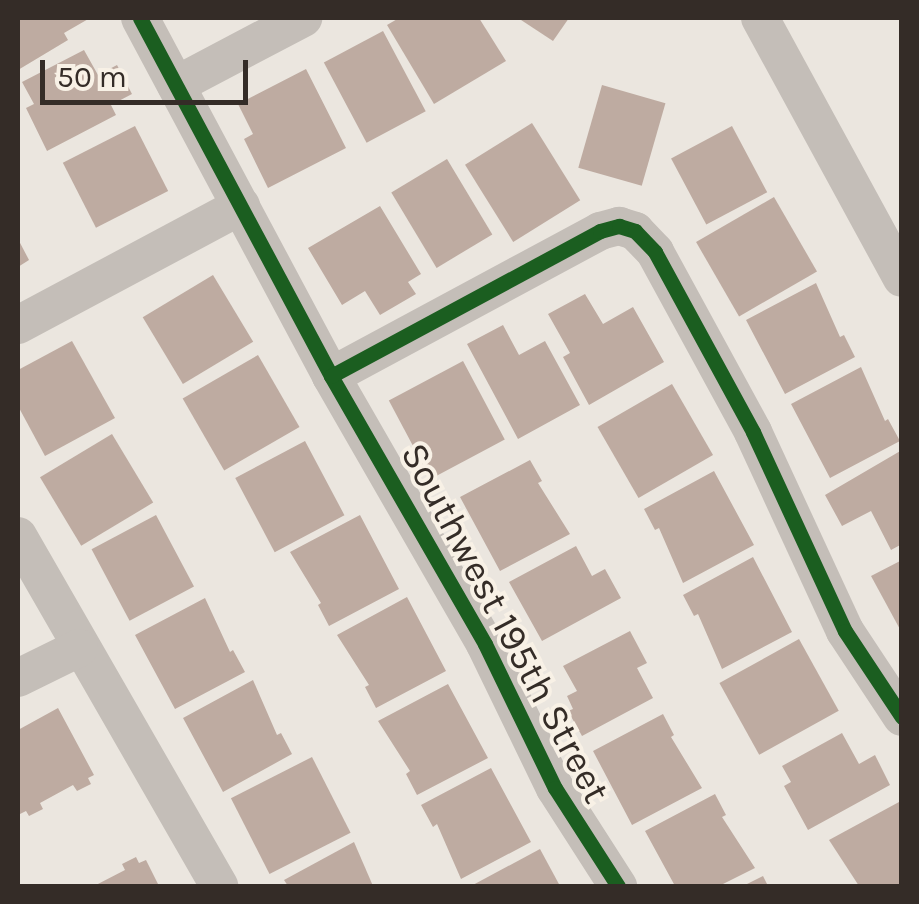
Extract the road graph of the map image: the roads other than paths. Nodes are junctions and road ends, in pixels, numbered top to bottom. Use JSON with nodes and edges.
{"nodes":[{"id":1,"x":140,"y":18,"type":"edge"},
{"id":2,"x":303,"y":18,"type":"edge"},
{"id":3,"x":760,"y":18,"type":"edge"},
{"id":4,"x":176,"y":86,"type":"junction"},
{"id":5,"x":240,"y":206,"type":"junction"},
{"id":6,"x":902,"y":278,"type":"edge"},
{"id":7,"x":18,"y":325,"type":"edge"},
{"id":8,"x":331,"y":376,"type":"junction"},
{"id":9,"x":18,"y":536,"type":"edge"},
{"id":10,"x":79,"y":648,"type":"junction"},
{"id":11,"x":18,"y":678,"type":"edge"},
{"id":12,"x":902,"y":717,"type":"edge"},
{"id":13,"x":218,"y":886,"type":"edge"},
{"id":14,"x":618,"y":886,"type":"edge"}],
"edges":[{"from":1,"to":4,"type":"street","name":"Southwest 195th Street"},
{"from":2,"to":4,"type":"street"},
{"from":3,"to":6,"type":"street"},
{"from":4,"to":5,"type":"street","name":"Southwest 195th Street"},
{"from":5,"to":7,"type":"street"},
{"from":5,"to":8,"type":"street","name":"Southwest 195th Street"},
{"from":8,"to":12,"type":"street"},
{"from":8,"to":14,"type":"street","name":"Southwest 195th Street"},
{"from":9,"to":10,"type":"street"},
{"from":10,"to":11,"type":"street"},
{"from":10,"to":13,"type":"street"}]}
